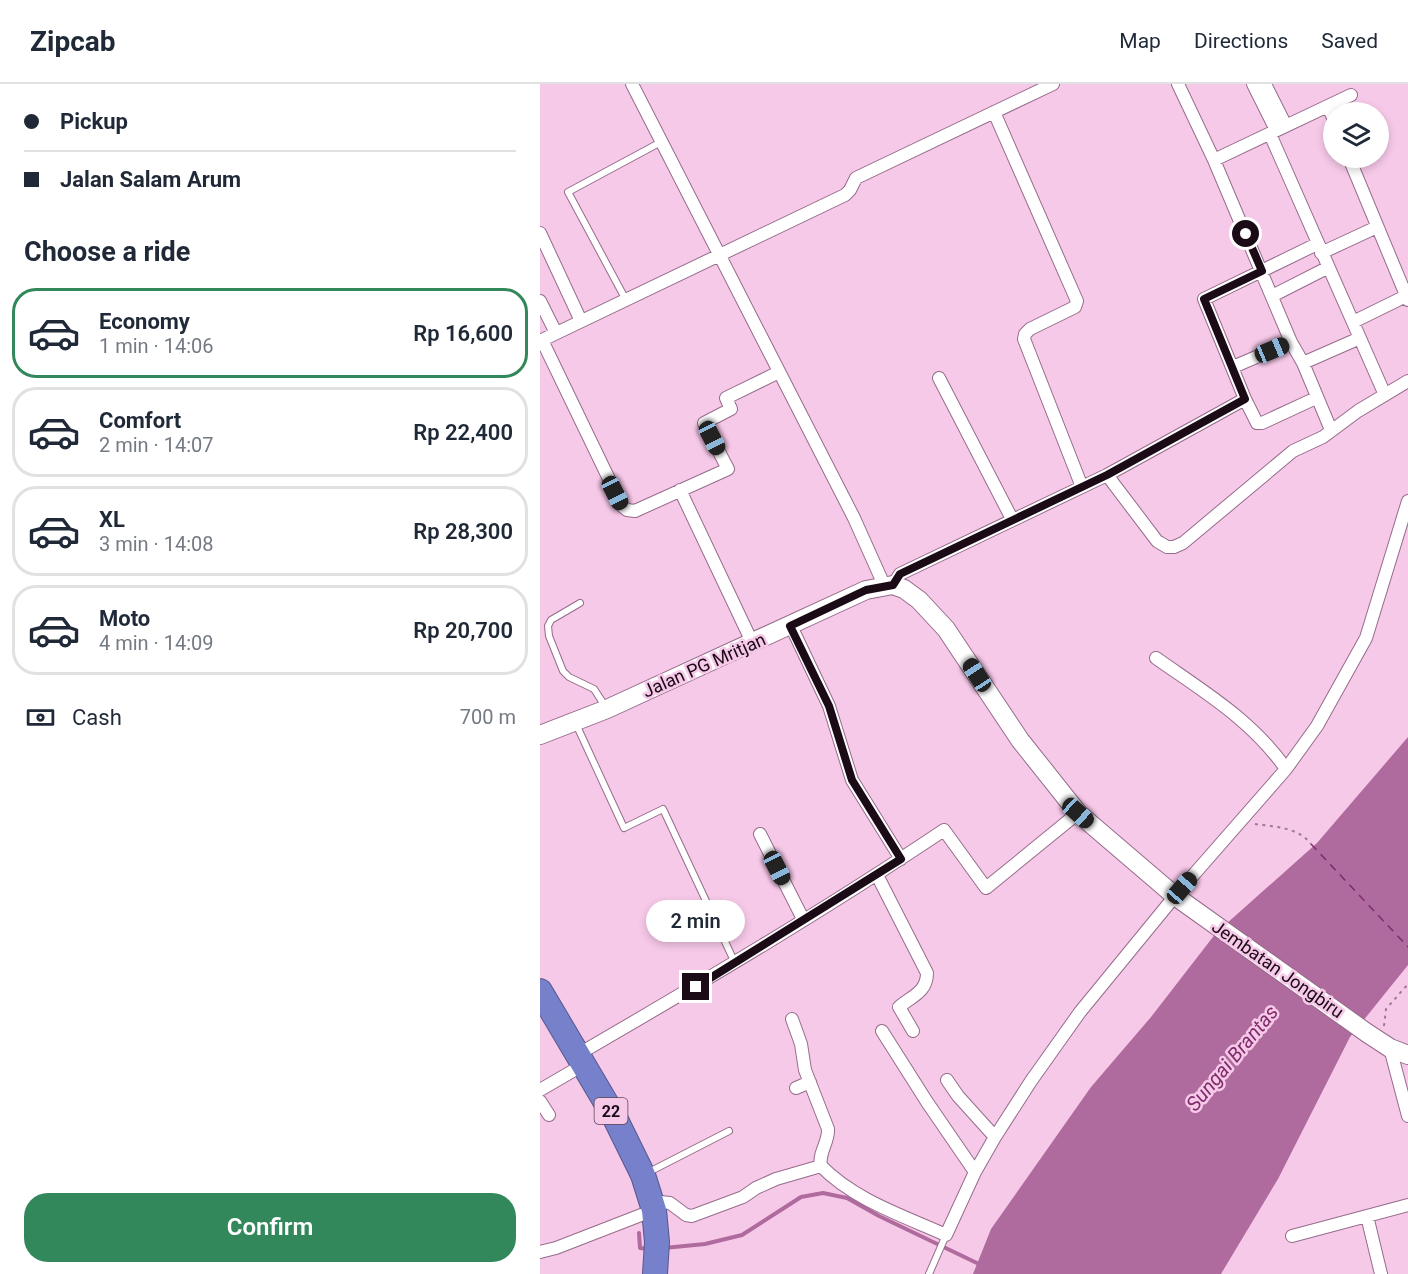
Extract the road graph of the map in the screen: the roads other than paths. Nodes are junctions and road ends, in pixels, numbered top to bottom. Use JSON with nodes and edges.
{"nodes":[{"id":1,"x":632,"y":84,"type":"edge"},
{"id":2,"x":1053,"y":84,"type":"edge"},
{"id":3,"x":1178,"y":84,"type":"edge"},
{"id":4,"x":1253,"y":84,"type":"edge"},
{"id":5,"x":1265,"y":84,"type":"edge"},
{"id":6,"x":1351,"y":94,"type":"dead end"},
{"id":7,"x":1336,"y":102,"type":"edge"},
{"id":8,"x":1323,"y":108,"type":"edge"},
{"id":9,"x":993,"y":112,"type":"junction"},
{"id":10,"x":1277,"y":130,"type":"junction"},
{"id":11,"x":662,"y":141,"type":"junction"},
{"id":12,"x":1214,"y":160,"type":"junction"},
{"id":13,"x":1353,"y":168,"type":"edge"},
{"id":14,"x":1377,"y":227,"type":"junction"},
{"id":15,"x":540,"y":233,"type":"edge"},
{"id":16,"x":1319,"y":248,"type":"junction"},
{"id":17,"x":719,"y":255,"type":"junction"},
{"id":18,"x":1328,"y":268,"type":"junction"},
{"id":19,"x":1262,"y":271,"type":"junction"},
{"id":20,"x":1272,"y":296,"type":"junction"},
{"id":21,"x":1407,"y":298,"type":"edge"},
{"id":22,"x":626,"y":300,"type":"junction"},
{"id":23,"x":540,"y":301,"type":"edge"},
{"id":24,"x":581,"y":321,"type":"junction"},
{"id":25,"x":1353,"y":322,"type":"junction"},
{"id":26,"x":556,"y":333,"type":"junction"},
{"id":27,"x":1360,"y":338,"type":"junction"},
{"id":28,"x":541,"y":340,"type":"edge"},
{"id":29,"x":1291,"y":342,"type":"junction"},
{"id":30,"x":1303,"y":363,"type":"junction"},
{"id":31,"x":1233,"y":367,"type":"junction"},
{"id":32,"x":779,"y":372,"type":"junction"},
{"id":33,"x":939,"y":378,"type":"dead end"},
{"id":34,"x":1408,"y":381,"type":"edge"},
{"id":35,"x":1385,"y":395,"type":"junction"},
{"id":36,"x":1316,"y":398,"type":"junction"},
{"id":37,"x":1245,"y":399,"type":"junction"},
{"id":38,"x":1331,"y":430,"type":"junction"},
{"id":39,"x":1107,"y":475,"type":"junction"},
{"id":40,"x":1082,"y":487,"type":"junction"},
{"id":41,"x":680,"y":490,"type":"junction"},
{"id":42,"x":1408,"y":501,"type":"edge"},
{"id":43,"x":1011,"y":519,"type":"junction"},
{"id":44,"x":888,"y":585,"type":"junction"},
{"id":45,"x":580,"y":603,"type":"dead end"},
{"id":46,"x":790,"y":626,"type":"junction"},
{"id":47,"x":752,"y":642,"type":"junction"},
{"id":48,"x":1156,"y":658,"type":"dead end"},
{"id":49,"x":606,"y":709,"type":"junction"},
{"id":50,"x":575,"y":721,"type":"junction"},
{"id":51,"x":540,"y":735,"type":"edge"},
{"id":52,"x":1286,"y":769,"type":"junction"},
{"id":53,"x":1078,"y":813,"type":"junction"},
{"id":54,"x":760,"y":834,"type":"dead end"},
{"id":55,"x":901,"y":859,"type":"junction"},
{"id":56,"x":877,"y":875,"type":"junction"},
{"id":57,"x":1178,"y":899,"type":"junction"},
{"id":58,"x":803,"y":919,"type":"junction"},
{"id":59,"x":735,"y":964,"type":"junction"},
{"id":60,"x":540,"y":991,"type":"edge"},
{"id":61,"x":792,"y":1019,"type":"dead end"},
{"id":62,"x":913,"y":1030,"type":"dead end"},
{"id":63,"x":882,"y":1031,"type":"dead end"},
{"id":64,"x":1390,"y":1048,"type":"junction"},
{"id":65,"x":1408,"y":1056,"type":"edge"},
{"id":66,"x":580,"y":1060,"type":"junction"},
{"id":67,"x":947,"y":1080,"type":"dead end"},
{"id":68,"x":810,"y":1082,"type":"junction"},
{"id":69,"x":796,"y":1088,"type":"dead end"},
{"id":70,"x":540,"y":1090,"type":"edge"},
{"id":71,"x":540,"y":1101,"type":"edge"},
{"id":72,"x":549,"y":1115,"type":"dead end"},
{"id":73,"x":1408,"y":1116,"type":"edge"},
{"id":74,"x":729,"y":1131,"type":"dead end"},
{"id":75,"x":995,"y":1137,"type":"junction"},
{"id":76,"x":821,"y":1166,"type":"junction"},
{"id":77,"x":975,"y":1172,"type":"junction"},
{"id":78,"x":643,"y":1175,"type":"junction"},
{"id":79,"x":653,"y":1205,"type":"junction"},
{"id":80,"x":1408,"y":1205,"type":"edge"},
{"id":81,"x":1367,"y":1216,"type":"junction"},
{"id":82,"x":946,"y":1235,"type":"junction"},
{"id":83,"x":1292,"y":1236,"type":"dead end"},
{"id":84,"x":540,"y":1252,"type":"edge"},
{"id":85,"x":655,"y":1271,"type":"edge"},
{"id":86,"x":929,"y":1274,"type":"edge"},
{"id":87,"x":1381,"y":1274,"type":"edge"}],
"edges":[{"from":1,"to":11,"type":"street"},
{"from":2,"to":9,"type":"street"},
{"from":3,"to":12,"type":"street"},
{"from":4,"to":10,"type":"street"},
{"from":5,"to":10,"type":"street"},
{"from":6,"to":7,"type":"street"},
{"from":8,"to":10,"type":"street"},
{"from":9,"to":17,"type":"street"},
{"from":9,"to":40,"type":"street"},
{"from":10,"to":12,"type":"street"},
{"from":10,"to":16,"type":"street"},
{"from":11,"to":17,"type":"street"},
{"from":11,"to":22,"type":"lane"},
{"from":12,"to":19,"type":"street"},
{"from":13,"to":14,"type":"street"},
{"from":14,"to":16,"type":"street"},
{"from":14,"to":21,"type":"street"},
{"from":15,"to":24,"type":"street"},
{"from":16,"to":18,"type":"street"},
{"from":16,"to":19,"type":"street"},
{"from":17,"to":22,"type":"street"},
{"from":17,"to":32,"type":"street"},
{"from":18,"to":20,"type":"street"},
{"from":18,"to":25,"type":"street"},
{"from":19,"to":20,"type":"street"},
{"from":19,"to":31,"type":"street"},
{"from":20,"to":29,"type":"street"},
{"from":21,"to":25,"type":"street"},
{"from":22,"to":24,"type":"street"},
{"from":23,"to":26,"type":"street"},
{"from":24,"to":26,"type":"street"},
{"from":25,"to":27,"type":"street"},
{"from":26,"to":28,"type":"street"},
{"from":27,"to":30,"type":"street"},
{"from":27,"to":35,"type":"street"},
{"from":28,"to":41,"type":"street"},
{"from":29,"to":30,"type":"street"},
{"from":29,"to":31,"type":"street"},
{"from":30,"to":36,"type":"street"},
{"from":31,"to":37,"type":"street"},
{"from":32,"to":41,"type":"street"},
{"from":32,"to":44,"type":"street"},
{"from":33,"to":43,"type":"street"},
{"from":34,"to":35,"type":"street"},
{"from":35,"to":38,"type":"street"},
{"from":36,"to":37,"type":"street"},
{"from":36,"to":38,"type":"street"},
{"from":37,"to":39,"type":"street"},
{"from":38,"to":39,"type":"street"},
{"from":39,"to":40,"type":"street"},
{"from":40,"to":43,"type":"street"},
{"from":41,"to":47,"type":"street"},
{"from":42,"to":52,"type":"street"},
{"from":43,"to":44,"type":"street"},
{"from":44,"to":46,"type":"main road","name":"Jalan PG Mritjan"},
{"from":44,"to":53,"type":"main road"},
{"from":45,"to":49,"type":"lane"},
{"from":46,"to":47,"type":"main road","name":"Jalan PG Mritjan"},
{"from":46,"to":55,"type":"street"},
{"from":47,"to":49,"type":"main road","name":"Jalan PG Mritjan"},
{"from":48,"to":52,"type":"street"},
{"from":49,"to":50,"type":"main road","name":"Jalan PG Mritjan"},
{"from":50,"to":51,"type":"main road","name":"Jalan PG Mritjan"},
{"from":50,"to":59,"type":"lane"},
{"from":52,"to":57,"type":"street"},
{"from":53,"to":55,"type":"street"},
{"from":53,"to":57,"type":"main road"},
{"from":54,"to":58,"type":"street"},
{"from":55,"to":56,"type":"street"},
{"from":56,"to":58,"type":"street"},
{"from":56,"to":62,"type":"street"},
{"from":57,"to":64,"type":"main road","name":"Jembatan Jongbiru"},
{"from":57,"to":75,"type":"street"},
{"from":58,"to":59,"type":"street"},
{"from":59,"to":66,"type":"street"},
{"from":60,"to":66,"type":"highway","number":"22"},
{"from":61,"to":68,"type":"street"},
{"from":63,"to":77,"type":"street"},
{"from":64,"to":65,"type":"main road","name":"Jembatan Jongbiru"},
{"from":64,"to":73,"type":"street"},
{"from":66,"to":70,"type":"street"},
{"from":66,"to":78,"type":"highway","number":"22"},
{"from":67,"to":75,"type":"street"},
{"from":68,"to":69,"type":"street"},
{"from":68,"to":76,"type":"street"},
{"from":71,"to":72,"type":"street"},
{"from":74,"to":78,"type":"lane"},
{"from":75,"to":77,"type":"street"},
{"from":76,"to":79,"type":"street"},
{"from":76,"to":82,"type":"street"},
{"from":77,"to":82,"type":"street"},
{"from":78,"to":79,"type":"highway","number":"22"},
{"from":79,"to":84,"type":"street"},
{"from":79,"to":85,"type":"highway","number":"22"},
{"from":80,"to":81,"type":"street"},
{"from":81,"to":83,"type":"street"},
{"from":81,"to":87,"type":"street"},
{"from":82,"to":86,"type":"lane"}]}
